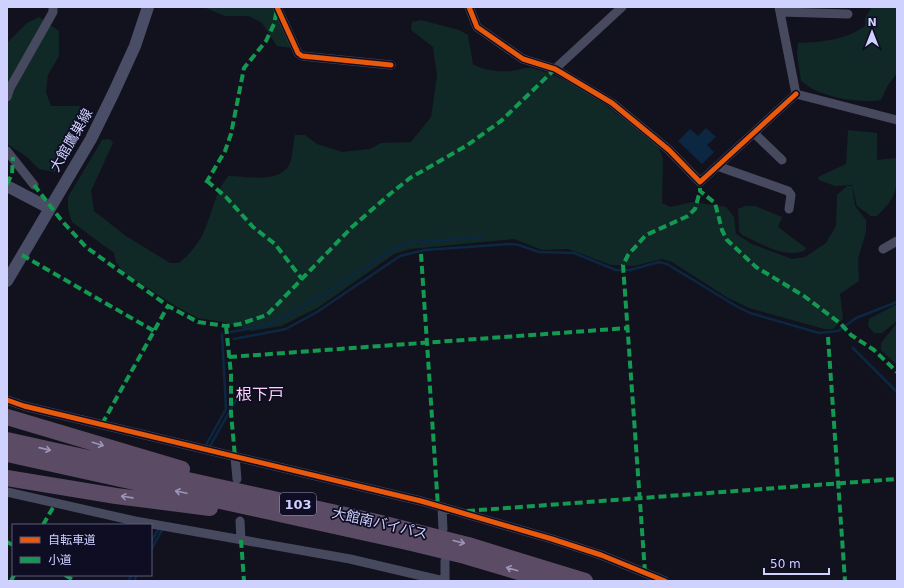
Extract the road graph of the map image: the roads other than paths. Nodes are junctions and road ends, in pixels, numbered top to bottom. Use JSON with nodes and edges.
{"nodes":[{"id":1,"x":53,"y":7,"type":"edge"},
{"id":2,"x":148,"y":7,"type":"edge"},
{"id":3,"x":278,"y":7,"type":"edge"},
{"id":4,"x":469,"y":7,"type":"edge"},
{"id":5,"x":622,"y":7,"type":"edge"},
{"id":6,"x":780,"y":10,"type":"edge"},
{"id":7,"x":848,"y":14,"type":"dead end"},
{"id":8,"x":390,"y":65,"type":"dead end"},
{"id":9,"x":554,"y":69,"type":"junction"},
{"id":10,"x":796,"y":94,"type":"junction"},
{"id":11,"x":7,"y":97,"type":"edge"},
{"id":12,"x":897,"y":120,"type":"edge"},
{"id":13,"x":754,"y":133,"type":"junction"},
{"id":14,"x":7,"y":151,"type":"edge"},
{"id":15,"x":782,"y":160,"type":"dead end"},
{"id":16,"x":717,"y":166,"type":"junction"},
{"id":17,"x":34,"y":185,"type":"dead end"},
{"id":18,"x":7,"y":186,"type":"edge"},
{"id":19,"x":49,"y":208,"type":"junction"},
{"id":20,"x":789,"y":209,"type":"dead end"},
{"id":21,"x":897,"y":240,"type":"edge"},
{"id":22,"x":883,"y":249,"type":"dead end"},
{"id":23,"x":7,"y":282,"type":"edge"},
{"id":24,"x":7,"y":400,"type":"edge"},
{"id":25,"x":7,"y":417,"type":"edge"},
{"id":26,"x":7,"y":440,"type":"edge"},
{"id":27,"x":7,"y":454,"type":"edge"},
{"id":28,"x":235,"y":457,"type":"junction"},
{"id":29,"x":7,"y":478,"type":"edge"},
{"id":30,"x":237,"y":479,"type":"dead end"},
{"id":31,"x":7,"y":492,"type":"edge"},
{"id":32,"x":442,"y":508,"type":"junction"},
{"id":33,"x":240,"y":521,"type":"dead end"},
{"id":34,"x":377,"y":522,"type":"junction"},
{"id":35,"x":152,"y":524,"type":"edge"},
{"id":36,"x":152,"y":524,"type":"edge"},
{"id":37,"x":346,"y":529,"type":"junction"},
{"id":38,"x":443,"y":529,"type":"dead end"},
{"id":39,"x":241,"y":540,"type":"junction"},
{"id":40,"x":445,"y":561,"type":"dead end"},
{"id":41,"x":645,"y":577,"type":"edge"},
{"id":42,"x":444,"y":581,"type":"edge"},
{"id":43,"x":549,"y":581,"type":"edge"},
{"id":44,"x":586,"y":581,"type":"edge"},
{"id":45,"x":665,"y":581,"type":"edge"}],
"edges":[{"from":1,"to":11,"type":"street"},
{"from":2,"to":19,"type":"main road","name":"大館鷹巣線"},
{"from":3,"to":8,"type":"street"},
{"from":4,"to":9,"type":"street"},
{"from":5,"to":9,"type":"street"},
{"from":6,"to":7,"type":"street"},
{"from":6,"to":10,"type":"street"},
{"from":9,"to":16,"type":"street"},
{"from":10,"to":12,"type":"street"},
{"from":10,"to":13,"type":"street"},
{"from":13,"to":15,"type":"street"},
{"from":13,"to":16,"type":"street"},
{"from":14,"to":17,"type":"street"},
{"from":16,"to":20,"type":"street"},
{"from":18,"to":19,"type":"main road"},
{"from":19,"to":23,"type":"main road","name":"大館鷹巣線"},
{"from":21,"to":22,"type":"street"},
{"from":24,"to":28,"type":"street"},
{"from":25,"to":34,"type":"highway","one_way":true},
{"from":26,"to":34,"type":"highway","name":"大館南バイパス","number":"103","one_way":true},
{"from":37,"to":27,"type":"highway","name":"大館南バイパス","number":"103","one_way":true},
{"from":28,"to":30,"type":"street"},
{"from":28,"to":32,"type":"street"},
{"from":37,"to":29,"type":"highway","one_way":true},
{"from":31,"to":35,"type":"street"},
{"from":32,"to":38,"type":"street"},
{"from":32,"to":41,"type":"street"},
{"from":33,"to":39,"type":"street"},
{"from":34,"to":44,"type":"highway","name":"大館南バイパス","number":"103","one_way":true},
{"from":36,"to":39,"type":"street"},
{"from":43,"to":37,"type":"highway","name":"大館南バイパス","number":"103","one_way":true},
{"from":39,"to":42,"type":"street"},
{"from":40,"to":42,"type":"street"},
{"from":41,"to":45,"type":"street"}]}
